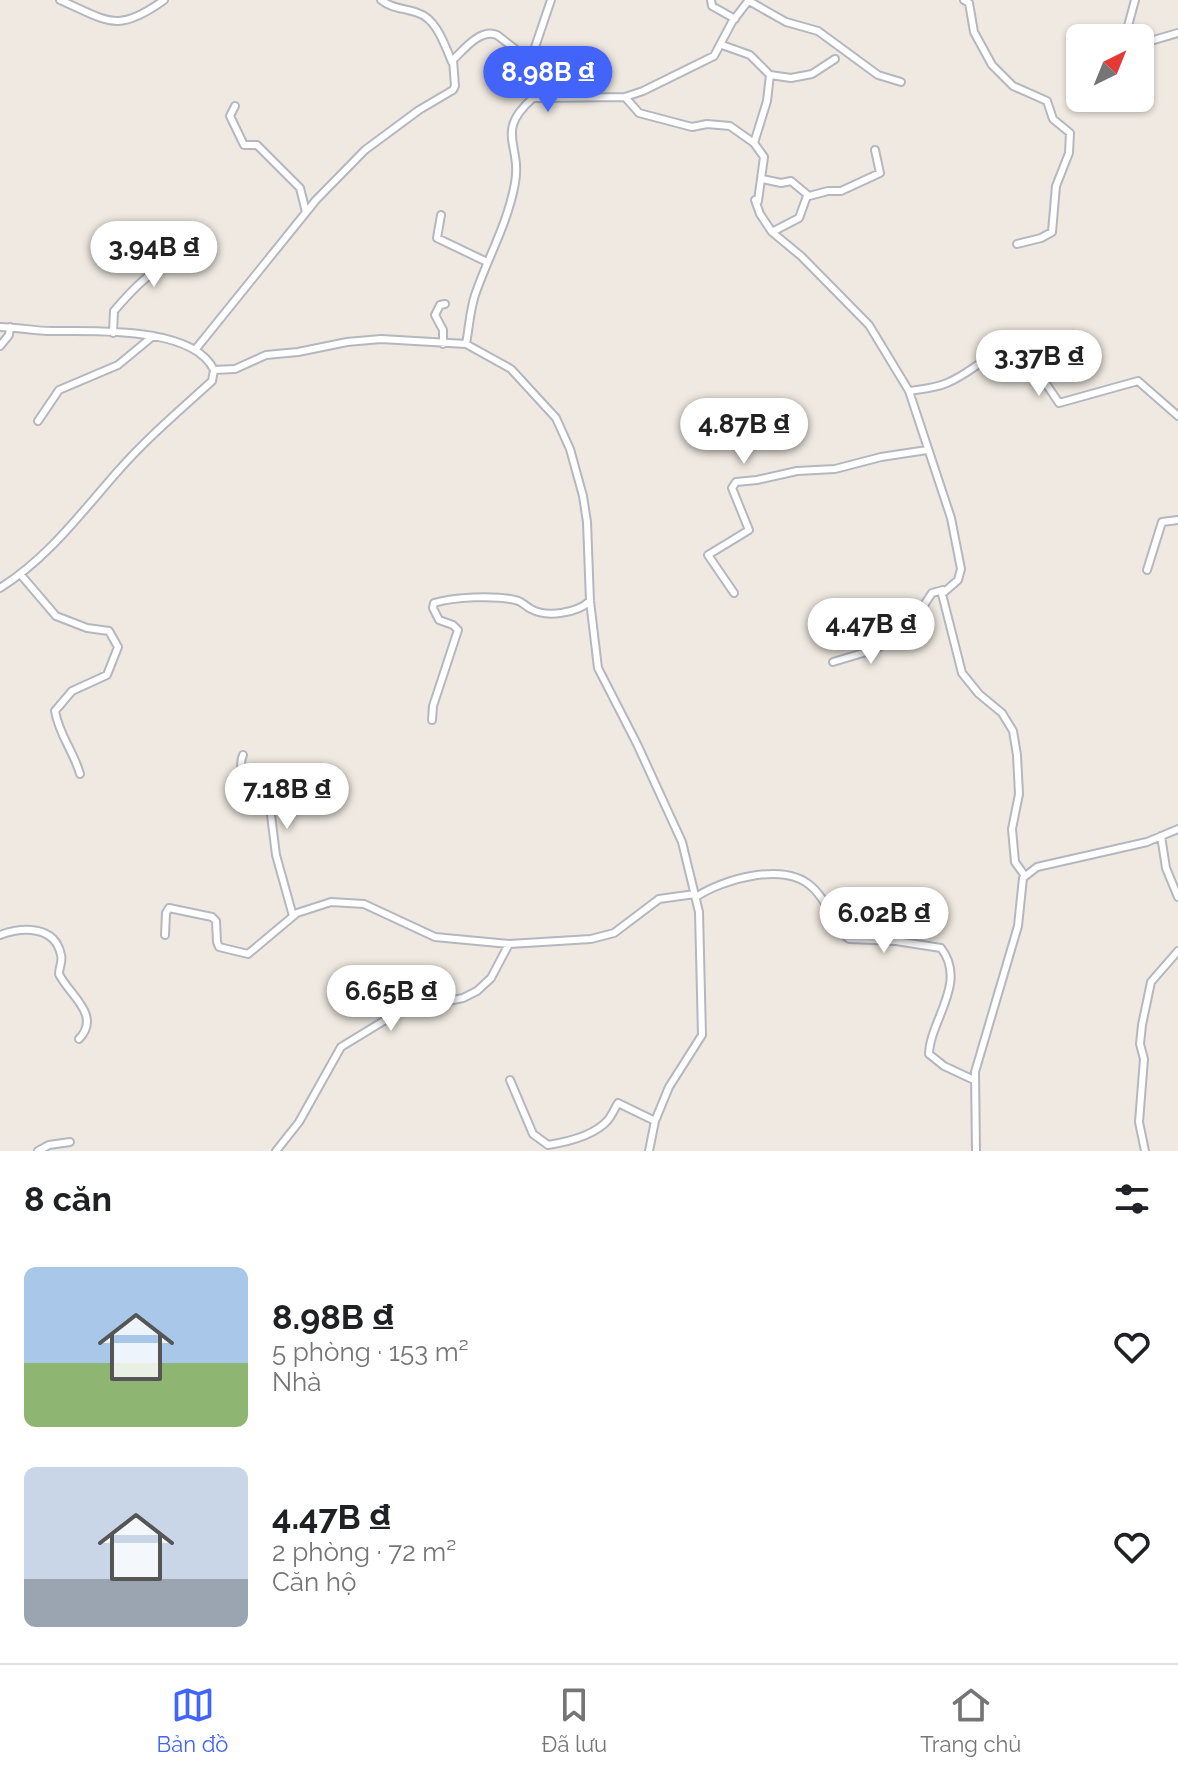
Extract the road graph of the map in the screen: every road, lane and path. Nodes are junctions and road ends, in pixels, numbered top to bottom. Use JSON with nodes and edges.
{"nodes":[{"id":1,"x":60,"y":0,"type":"edge"},
{"id":2,"x":164,"y":0,"type":"edge"},
{"id":3,"x":381,"y":0,"type":"edge"},
{"id":4,"x":551,"y":0,"type":"edge"},
{"id":5,"x":711,"y":0,"type":"edge"},
{"id":6,"x":749,"y":0,"type":"edge"},
{"id":7,"x":1135,"y":0,"type":"edge"},
{"id":8,"x":967,"y":1,"type":"edge"},
{"id":9,"x":735,"y":19,"type":"junction"},
{"id":10,"x":1129,"y":24,"type":"edge"},
{"id":11,"x":1178,"y":33,"type":"edge"},
{"id":12,"x":1154,"y":40,"type":"edge"},
{"id":13,"x":722,"y":45,"type":"junction"},
{"id":14,"x":531,"y":59,"type":"junction"},
{"id":15,"x":835,"y":59,"type":"dead end"},
{"id":16,"x":452,"y":62,"type":"junction"},
{"id":17,"x":770,"y":75,"type":"junction"},
{"id":18,"x":901,"y":82,"type":"dead end"},
{"id":19,"x":625,"y":97,"type":"junction"},
{"id":20,"x":533,"y":98,"type":"junction"},
{"id":21,"x":235,"y":106,"type":"dead end"},
{"id":22,"x":754,"y":143,"type":"junction"},
{"id":23,"x":875,"y":150,"type":"dead end"},
{"id":24,"x":762,"y":179,"type":"junction"},
{"id":25,"x":807,"y":196,"type":"junction"},
{"id":26,"x":306,"y":212,"type":"junction"},
{"id":27,"x":441,"y":215,"type":"dead end"},
{"id":28,"x":772,"y":232,"type":"junction"},
{"id":29,"x":1017,"y":244,"type":"dead end"},
{"id":30,"x":196,"y":250,"type":"dead end"},
{"id":31,"x":487,"y":262,"type":"junction"},
{"id":32,"x":445,"y":304,"type":"dead end"},
{"id":33,"x":0,"y":327,"type":"edge"},
{"id":34,"x":10,"y":327,"type":"junction"},
{"id":35,"x":113,"y":333,"type":"junction"},
{"id":36,"x":153,"y":336,"type":"junction"},
{"id":37,"x":443,"y":344,"type":"junction"},
{"id":38,"x":466,"y":344,"type":"junction"},
{"id":39,"x":0,"y":346,"type":"edge"},
{"id":40,"x":195,"y":350,"type":"junction"},
{"id":41,"x":214,"y":370,"type":"junction"},
{"id":42,"x":909,"y":391,"type":"junction"},
{"id":43,"x":1178,"y":416,"type":"edge"},
{"id":44,"x":38,"y":421,"type":"dead end"},
{"id":45,"x":927,"y":450,"type":"junction"},
{"id":46,"x":1178,"y":520,"type":"edge"},
{"id":47,"x":1147,"y":570,"type":"dead end"},
{"id":48,"x":21,"y":575,"type":"junction"},
{"id":49,"x":0,"y":588,"type":"edge"},
{"id":50,"x":943,"y":590,"type":"junction"},
{"id":51,"x":734,"y":593,"type":"dead end"},
{"id":52,"x":590,"y":601,"type":"junction"},
{"id":53,"x":833,"y":662,"type":"dead end"},
{"id":54,"x":432,"y":720,"type":"dead end"},
{"id":55,"x":243,"y":755,"type":"dead end"},
{"id":56,"x":80,"y":774,"type":"dead end"},
{"id":57,"x":1178,"y":829,"type":"edge"},
{"id":58,"x":1161,"y":836,"type":"junction"},
{"id":59,"x":1025,"y":876,"type":"junction"},
{"id":60,"x":695,"y":896,"type":"junction"},
{"id":61,"x":1178,"y":897,"type":"edge"},
{"id":62,"x":293,"y":916,"type":"junction"},
{"id":63,"x":0,"y":935,"type":"edge"},
{"id":64,"x":165,"y":935,"type":"dead end"},
{"id":65,"x":509,"y":944,"type":"junction"},
{"id":66,"x":1178,"y":951,"type":"edge"},
{"id":67,"x":79,"y":1039,"type":"dead end"},
{"id":68,"x":510,"y":1080,"type":"dead end"},
{"id":69,"x":974,"y":1080,"type":"junction"},
{"id":70,"x":655,"y":1121,"type":"junction"},
{"id":71,"x":70,"y":1142,"type":"dead end"},
{"id":72,"x":38,"y":1151,"type":"edge"},
{"id":73,"x":276,"y":1151,"type":"edge"},
{"id":74,"x":649,"y":1151,"type":"edge"},
{"id":75,"x":976,"y":1151,"type":"edge"},
{"id":76,"x":1145,"y":1151,"type":"edge"}],
"edges":[{"from":1,"to":2,"type":"street"},
{"from":3,"to":16,"type":"street"},
{"from":4,"to":14,"type":"street"},
{"from":5,"to":9,"type":"street"},
{"from":6,"to":9,"type":"street"},
{"from":6,"to":18,"type":"street"},
{"from":7,"to":10,"type":"street"},
{"from":8,"to":29,"type":"street"},
{"from":9,"to":13,"type":"street"},
{"from":11,"to":12,"type":"street"},
{"from":13,"to":17,"type":"street"},
{"from":13,"to":19,"type":"street"},
{"from":14,"to":16,"type":"street"},
{"from":14,"to":20,"type":"street"},
{"from":15,"to":17,"type":"street"},
{"from":16,"to":26,"type":"street"},
{"from":17,"to":22,"type":"street"},
{"from":19,"to":20,"type":"street"},
{"from":19,"to":22,"type":"street"},
{"from":20,"to":31,"type":"street"},
{"from":21,"to":26,"type":"street"},
{"from":22,"to":24,"type":"street"},
{"from":23,"to":25,"type":"street"},
{"from":24,"to":25,"type":"street"},
{"from":24,"to":28,"type":"street"},
{"from":25,"to":28,"type":"street"},
{"from":26,"to":40,"type":"street"},
{"from":27,"to":31,"type":"street"},
{"from":28,"to":42,"type":"street"},
{"from":30,"to":35,"type":"street"},
{"from":31,"to":38,"type":"street"},
{"from":32,"to":37,"type":"street"},
{"from":33,"to":34,"type":"street"},
{"from":34,"to":35,"type":"street"},
{"from":34,"to":39,"type":"street"},
{"from":35,"to":36,"type":"street"},
{"from":36,"to":40,"type":"street"},
{"from":36,"to":44,"type":"street"},
{"from":37,"to":38,"type":"street"},
{"from":37,"to":41,"type":"street"},
{"from":38,"to":52,"type":"street"},
{"from":40,"to":41,"type":"street"},
{"from":41,"to":48,"type":"street"},
{"from":42,"to":43,"type":"street"},
{"from":42,"to":45,"type":"street"},
{"from":45,"to":50,"type":"street"},
{"from":45,"to":51,"type":"street"},
{"from":46,"to":47,"type":"street"},
{"from":48,"to":49,"type":"street"},
{"from":48,"to":56,"type":"street"},
{"from":50,"to":53,"type":"street"},
{"from":50,"to":59,"type":"street"},
{"from":52,"to":54,"type":"street"},
{"from":52,"to":60,"type":"street"},
{"from":55,"to":62,"type":"street"},
{"from":57,"to":58,"type":"street"},
{"from":58,"to":59,"type":"street"},
{"from":58,"to":61,"type":"street"},
{"from":59,"to":69,"type":"street"},
{"from":60,"to":65,"type":"street"},
{"from":60,"to":69,"type":"street"},
{"from":60,"to":70,"type":"street"},
{"from":62,"to":64,"type":"street"},
{"from":62,"to":65,"type":"street"},
{"from":63,"to":67,"type":"street"},
{"from":65,"to":73,"type":"street"},
{"from":66,"to":76,"type":"street"},
{"from":68,"to":70,"type":"street"},
{"from":69,"to":75,"type":"street"},
{"from":70,"to":74,"type":"street"},
{"from":71,"to":72,"type":"street"}]}
